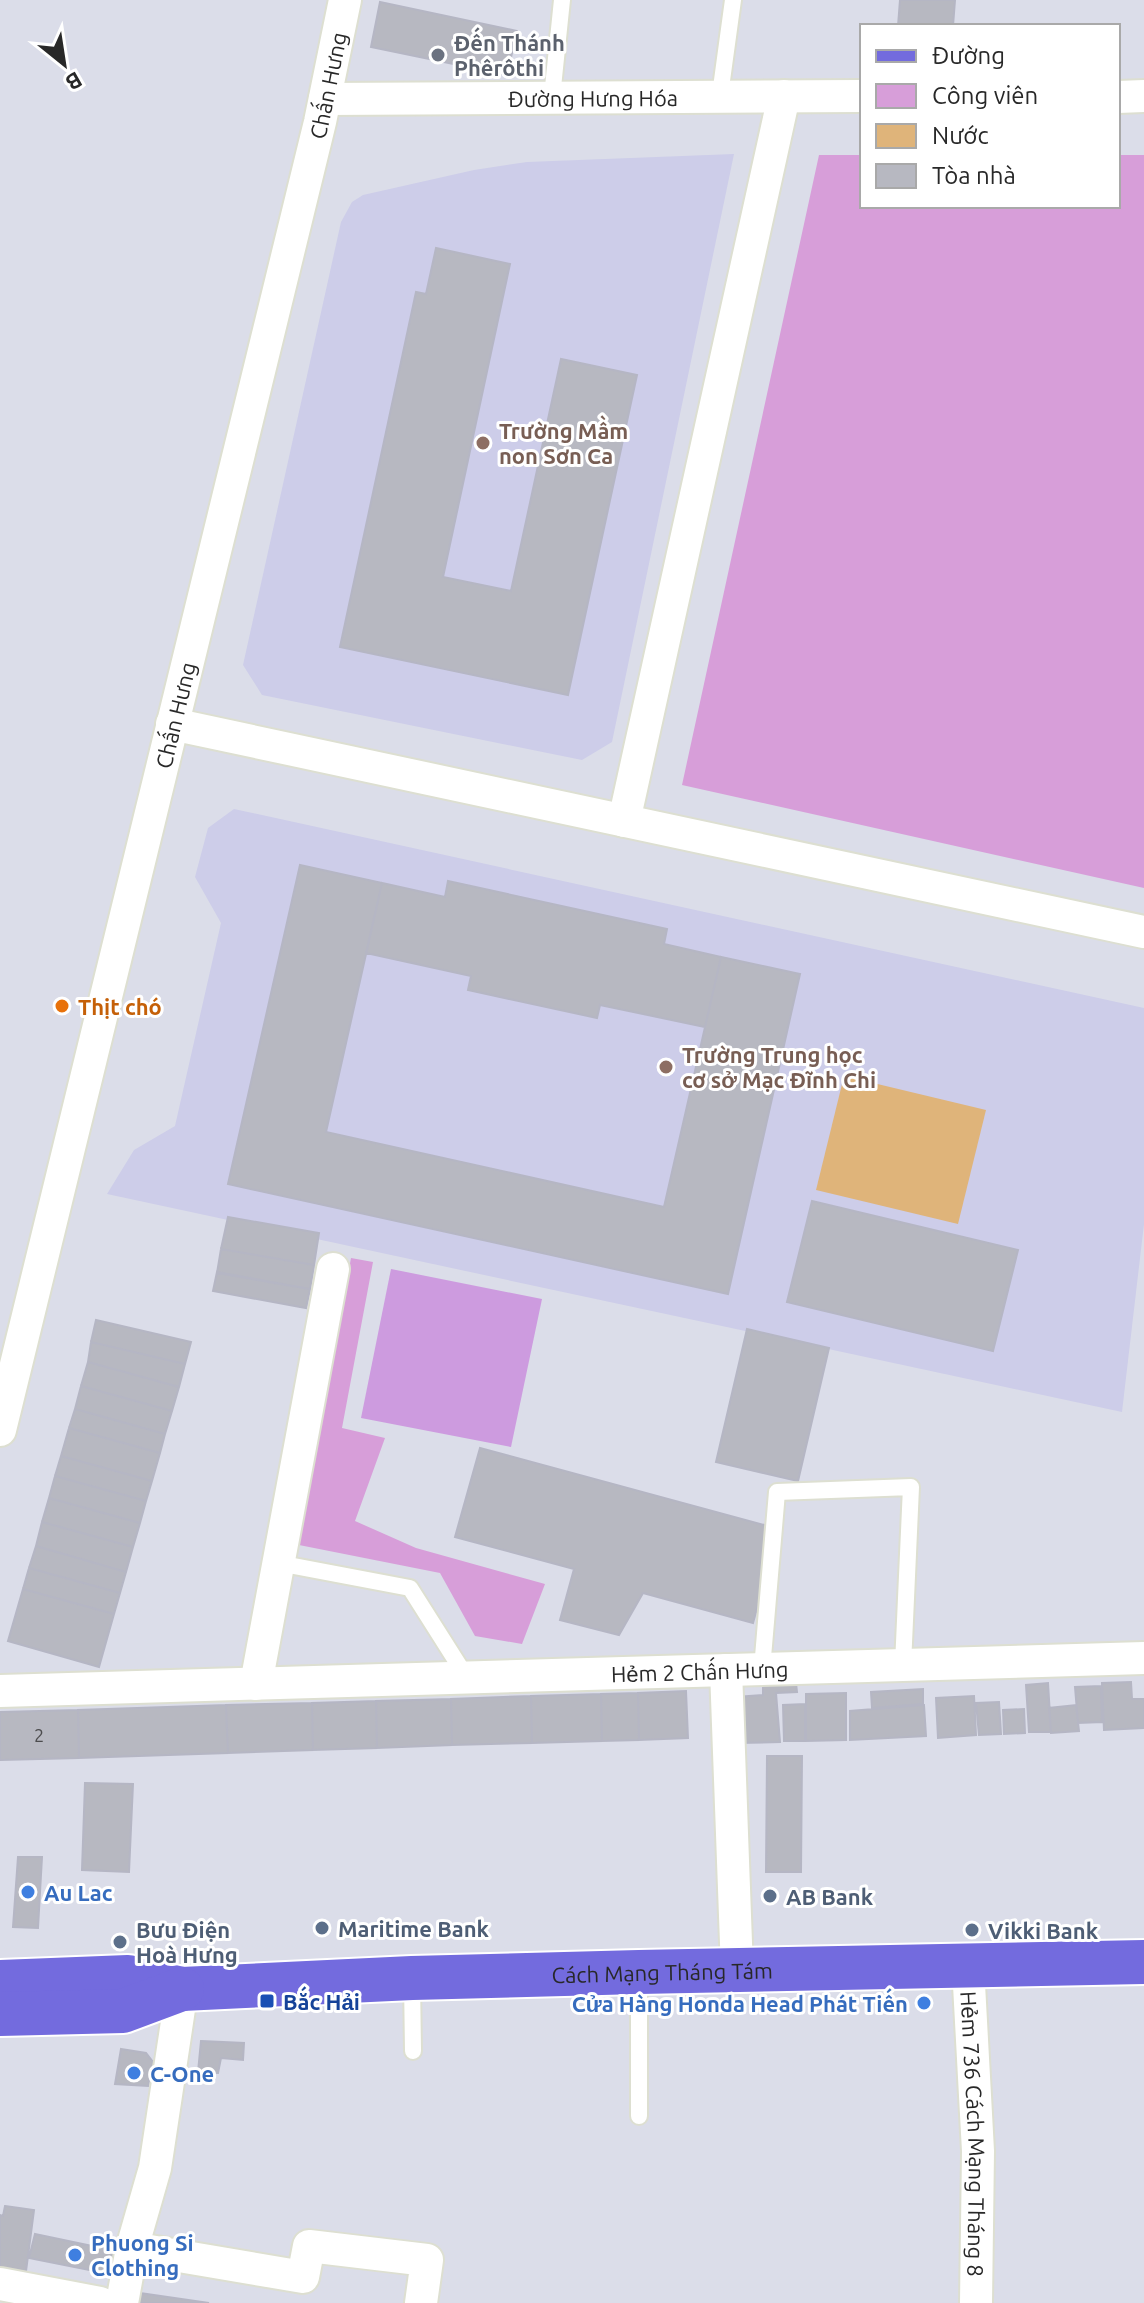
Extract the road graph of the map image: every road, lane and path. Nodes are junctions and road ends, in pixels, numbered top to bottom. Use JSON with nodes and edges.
{"nodes":[{"id":1,"x":345,"y":0,"type":"edge"},
{"id":2,"x":562,"y":0,"type":"edge"},
{"id":3,"x":733,"y":0,"type":"edge"},
{"id":4,"x":720,"y":95,"type":"junction"},
{"id":5,"x":784,"y":96,"type":"junction"},
{"id":6,"x":860,"y":96,"type":"edge"},
{"id":7,"x":1144,"y":96,"type":"edge"},
{"id":8,"x":552,"y":97,"type":"junction"},
{"id":9,"x":1120,"y":97,"type":"edge"},
{"id":10,"x":325,"y":99,"type":"junction"},
{"id":11,"x":172,"y":724,"type":"junction"},
{"id":12,"x":624,"y":821,"type":"junction"},
{"id":13,"x":1144,"y":932,"type":"edge"},
{"id":14,"x":333,"y":1269,"type":"dead end"},
{"id":15,"x":0,"y":1430,"type":"edge"},
{"id":16,"x":278,"y":1563,"type":"junction"},
{"id":17,"x":1144,"y":1658,"type":"edge"},
{"id":18,"x":903,"y":1665,"type":"junction"},
{"id":19,"x":762,"y":1669,"type":"junction"},
{"id":20,"x":726,"y":1670,"type":"junction"},
{"id":21,"x":467,"y":1678,"type":"junction"},
{"id":22,"x":256,"y":1684,"type":"junction"},
{"id":23,"x":0,"y":1691,"type":"edge"},
{"id":24,"x":1144,"y":1962,"type":"edge"},
{"id":25,"x":968,"y":1966,"type":"junction"},
{"id":26,"x":737,"y":1970,"type":"junction"},
{"id":27,"x":639,"y":1972,"type":"junction"},
{"id":28,"x":412,"y":1978,"type":"junction"},
{"id":29,"x":0,"y":1982,"type":"edge"},
{"id":30,"x":182,"y":1989,"type":"junction"},
{"id":31,"x":0,"y":2014,"type":"edge"},
{"id":32,"x":413,"y":2051,"type":"dead end"},
{"id":33,"x":639,"y":2116,"type":"dead end"},
{"id":34,"x":132,"y":2248,"type":"junction"},
{"id":35,"x":0,"y":2284,"type":"edge"},
{"id":36,"x":300,"y":2290,"type":"edge"},
{"id":37,"x":100,"y":2303,"type":"edge"},
{"id":38,"x":122,"y":2303,"type":"edge"},
{"id":39,"x":421,"y":2303,"type":"edge"},
{"id":40,"x":976,"y":2303,"type":"edge"}],
"edges":[{"from":1,"to":10,"type":"street","name":"Chấn Hưng"},
{"from":2,"to":8,"type":"lane"},
{"from":3,"to":4,"type":"lane"},
{"from":4,"to":5,"type":"street","name":"Đường Hưng Hóa"},
{"from":4,"to":8,"type":"street","name":"Đường Hưng Hóa"},
{"from":5,"to":6,"type":"street","name":"Đường Hưng Hóa"},
{"from":5,"to":12,"type":"street"},
{"from":7,"to":9,"type":"street"},
{"from":8,"to":10,"type":"street","name":"Đường Hưng Hóa"},
{"from":10,"to":11,"type":"street","name":"Chấn Hưng"},
{"from":11,"to":12,"type":"street"},
{"from":11,"to":15,"type":"street","name":"Chấn Hưng"},
{"from":12,"to":13,"type":"street"},
{"from":14,"to":16,"type":"street"},
{"from":16,"to":21,"type":"lane"},
{"from":16,"to":22,"type":"street"},
{"from":17,"to":18,"type":"street","name":"Hẻm 2 Chấn Hưng"},
{"from":18,"to":19,"type":"street","name":"Hẻm 2 Chấn Hưng"},
{"from":18,"to":19,"type":"lane"},
{"from":19,"to":20,"type":"street","name":"Hẻm 2 Chấn Hưng"},
{"from":20,"to":21,"type":"street","name":"Hẻm 2 Chấn Hưng"},
{"from":20,"to":26,"type":"street"},
{"from":21,"to":22,"type":"street","name":"Hẻm 2 Chấn Hưng"},
{"from":22,"to":23,"type":"street","name":"Hẻm 2 Chấn Hưng"},
{"from":24,"to":25,"type":"main road","name":"Cách Mạng Tháng Tám"},
{"from":25,"to":26,"type":"main road","name":"Cách Mạng Tháng Tám"},
{"from":25,"to":40,"type":"street","name":"Hẻm 736 Cách Mạng Tháng 8"},
{"from":26,"to":27,"type":"main road","name":"Cách Mạng Tháng Tám"},
{"from":27,"to":28,"type":"main road","name":"Cách Mạng Tháng Tám"},
{"from":27,"to":33,"type":"lane"},
{"from":28,"to":30,"type":"main road","name":"Cách Mạng Tháng Tám"},
{"from":28,"to":32,"type":"lane"},
{"from":29,"to":30,"type":"main road","name":"Cách Mạng Tháng Tám"},
{"from":30,"to":31,"type":"main road","name":"Cách Mạng Tháng Tám"},
{"from":30,"to":34,"type":"street"},
{"from":34,"to":36,"type":"street"},
{"from":34,"to":38,"type":"street"},
{"from":35,"to":37,"type":"street"},
{"from":36,"to":39,"type":"street"}]}
